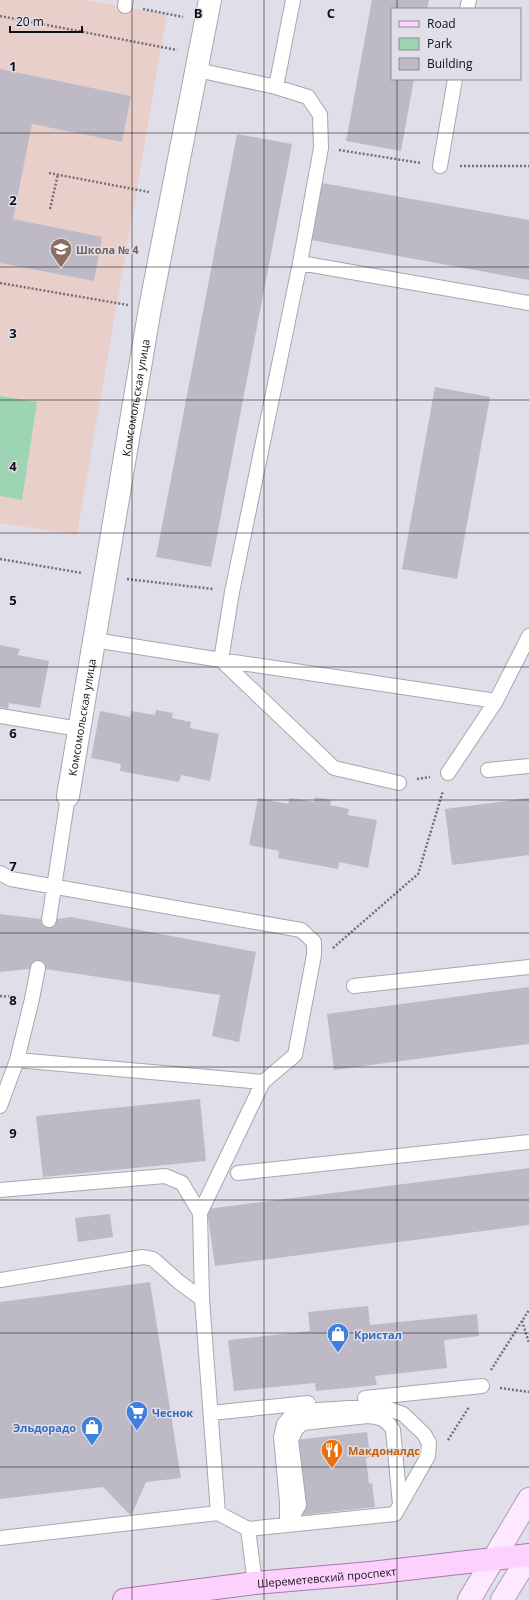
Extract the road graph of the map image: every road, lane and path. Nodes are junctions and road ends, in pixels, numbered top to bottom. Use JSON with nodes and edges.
{"nodes":[{"id":1,"x":210,"y":0,"type":"edge"},
{"id":2,"x":293,"y":0,"type":"edge"},
{"id":3,"x":125,"y":3,"type":"edge"},
{"id":4,"x":0,"y":16,"type":"edge"},
{"id":5,"x":206,"y":21,"type":"junction"},
{"id":6,"x":198,"y":62,"type":"junction"},
{"id":7,"x":455,"y":80,"type":"edge"},
{"id":8,"x":276,"y":87,"type":"junction"},
{"id":9,"x":440,"y":166,"type":"dead end"},
{"id":10,"x":49,"y":173,"type":"dead end"},
{"id":11,"x":58,"y":174,"type":"junction"},
{"id":12,"x":156,"y":193,"type":"dead end"},
{"id":13,"x":50,"y":209,"type":"dead end"},
{"id":14,"x":300,"y":263,"type":"junction"},
{"id":15,"x":0,"y":283,"type":"edge"},
{"id":16,"x":529,"y":303,"type":"edge"},
{"id":17,"x":150,"y":308,"type":"junction"},
{"id":18,"x":529,"y":636,"type":"edge"},
{"id":19,"x":94,"y":640,"type":"junction"},
{"id":20,"x":221,"y":660,"type":"junction"},
{"id":21,"x":496,"y":701,"type":"junction"},
{"id":22,"x":0,"y":716,"type":"edge"},
{"id":23,"x":80,"y":729,"type":"junction"},
{"id":24,"x":529,"y":766,"type":"edge"},
{"id":25,"x":488,"y":770,"type":"dead end"},
{"id":26,"x":448,"y":773,"type":"junction"},
{"id":27,"x":399,"y":783,"type":"joint"},
{"id":28,"x":68,"y":796,"type":"joint"},
{"id":29,"x":0,"y":873,"type":"edge"},
{"id":30,"x":55,"y":886,"type":"junction"},
{"id":31,"x":49,"y":920,"type":"dead end"},
{"id":32,"x":312,"y":966,"type":"junction"},
{"id":33,"x":529,"y":967,"type":"edge"},
{"id":34,"x":38,"y":968,"type":"dead end"},
{"id":35,"x":354,"y":986,"type":"dead end"},
{"id":36,"x":17,"y":1060,"type":"junction"},
{"id":37,"x":263,"y":1082,"type":"junction"},
{"id":38,"x":0,"y":1106,"type":"edge"},
{"id":39,"x":529,"y":1142,"type":"edge"},
{"id":40,"x":238,"y":1173,"type":"dead end"},
{"id":41,"x":0,"y":1190,"type":"edge"},
{"id":42,"x":200,"y":1213,"type":"junction"},
{"id":43,"x":0,"y":1280,"type":"edge"},
{"id":44,"x":202,"y":1299,"type":"junction"},
{"id":45,"x":529,"y":1310,"type":"edge"},
{"id":46,"x":522,"y":1321,"type":"junction"},
{"id":47,"x":529,"y":1343,"type":"edge"},
{"id":48,"x":482,"y":1386,"type":"junction"},
{"id":49,"x":529,"y":1392,"type":"edge"},
{"id":50,"x":211,"y":1413,"type":"junction"},
{"id":51,"x":444,"y":1447,"type":"dead end"},
{"id":52,"x":529,"y":1499,"type":"edge"},
{"id":53,"x":400,"y":1504,"type":"junction"},
{"id":54,"x":218,"y":1513,"type":"junction"},
{"id":55,"x":289,"y":1525,"type":"junction"},
{"id":56,"x":248,"y":1529,"type":"junction"},
{"id":57,"x":0,"y":1538,"type":"edge"},
{"id":58,"x":529,"y":1555,"type":"edge"},
{"id":59,"x":494,"y":1559,"type":"junction"},
{"id":60,"x":255,"y":1583,"type":"junction"},
{"id":61,"x":124,"y":1600,"type":"edge"},
{"id":62,"x":469,"y":1600,"type":"edge"},
{"id":63,"x":502,"y":1600,"type":"edge"}],
"edges":[{"from":1,"to":5,"type":"street","name":"Комсомольская улица"},
{"from":2,"to":8,"type":"lane"},
{"from":3,"to":5,"type":"path"},
{"from":4,"to":6,"type":"path"},
{"from":5,"to":6,"type":"street","name":"Комсомольская улица"},
{"from":6,"to":8,"type":"lane"},
{"from":6,"to":17,"type":"street","name":"Комсомольская улица"},
{"from":7,"to":9,"type":"lane"},
{"from":8,"to":14,"type":"lane"},
{"from":10,"to":11,"type":"path"},
{"from":11,"to":12,"type":"path"},
{"from":11,"to":13,"type":"path"},
{"from":14,"to":16,"type":"lane"},
{"from":14,"to":20,"type":"lane"},
{"from":15,"to":17,"type":"path"},
{"from":17,"to":19,"type":"street","name":"Комсомольская улица"},
{"from":18,"to":21,"type":"lane"},
{"from":19,"to":20,"type":"lane"},
{"from":19,"to":23,"type":"street","name":"Комсомольская улица"},
{"from":20,"to":21,"type":"lane"},
{"from":20,"to":27,"type":"lane"},
{"from":21,"to":26,"type":"lane"},
{"from":22,"to":23,"type":"lane"},
{"from":23,"to":28,"type":"street","name":"Комсомольская улица"},
{"from":24,"to":25,"type":"lane"},
{"from":26,"to":27,"type":"path"},
{"from":26,"to":32,"type":"path"},
{"from":28,"to":30,"type":"lane"},
{"from":29,"to":30,"type":"lane"},
{"from":30,"to":31,"type":"lane"},
{"from":30,"to":32,"type":"lane"},
{"from":32,"to":37,"type":"lane"},
{"from":33,"to":35,"type":"lane"},
{"from":34,"to":36,"type":"lane"},
{"from":36,"to":37,"type":"lane"},
{"from":36,"to":38,"type":"lane"},
{"from":37,"to":42,"type":"lane"},
{"from":39,"to":40,"type":"lane"},
{"from":41,"to":42,"type":"lane"},
{"from":42,"to":44,"type":"lane"},
{"from":43,"to":44,"type":"lane"},
{"from":44,"to":50,"type":"lane"},
{"from":45,"to":46,"type":"path"},
{"from":46,"to":47,"type":"path"},
{"from":46,"to":48,"type":"path"},
{"from":48,"to":49,"type":"path"},
{"from":48,"to":50,"type":"lane"},
{"from":48,"to":51,"type":"path"},
{"from":50,"to":54,"type":"lane"},
{"from":52,"to":59,"type":"main road"},
{"from":53,"to":55,"type":"lane"},
{"from":53,"to":55,"type":"lane"},
{"from":53,"to":55,"type":"lane"},
{"from":54,"to":56,"type":"lane"},
{"from":54,"to":57,"type":"lane"},
{"from":55,"to":56,"type":"lane"},
{"from":56,"to":60,"type":"lane"},
{"from":58,"to":59,"type":"main road","name":"Шереметевский проспект"},
{"from":58,"to":63,"type":"main road"},
{"from":59,"to":60,"type":"main road","name":"Шереметевский проспект"},
{"from":59,"to":62,"type":"main road"},
{"from":60,"to":61,"type":"main road","name":"Шереметевский проспект"}]}
